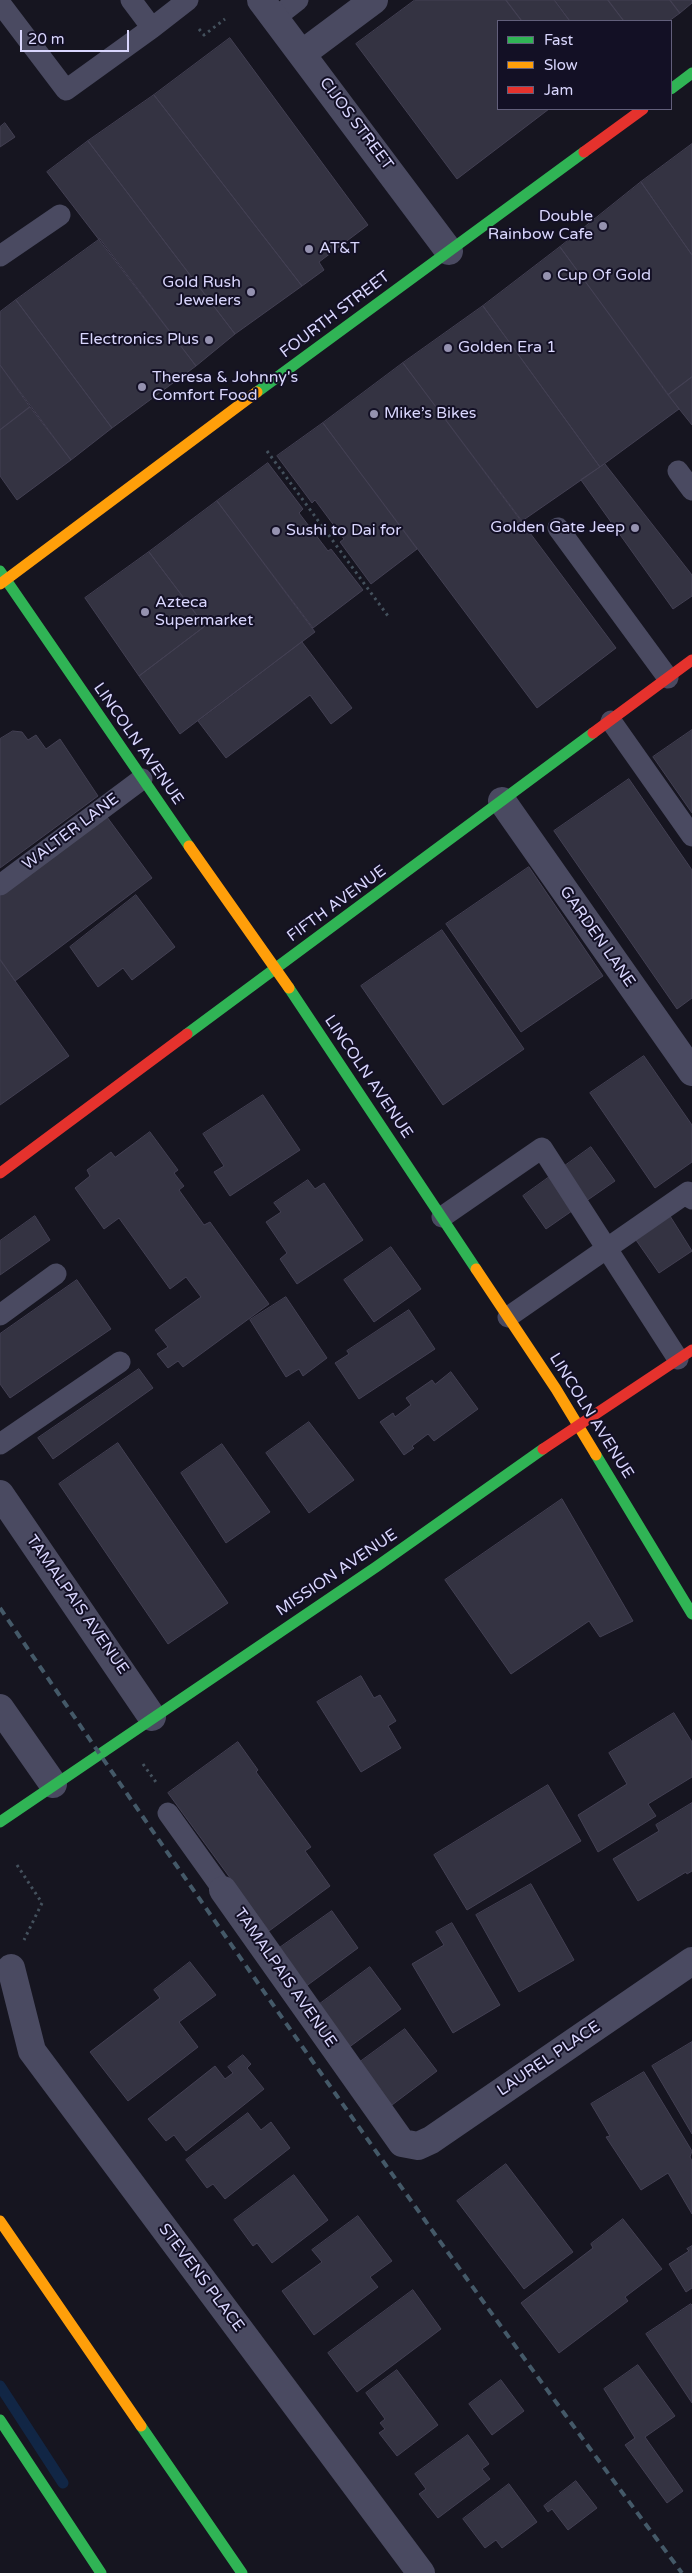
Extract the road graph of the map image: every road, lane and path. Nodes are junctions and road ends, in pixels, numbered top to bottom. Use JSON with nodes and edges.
{"nodes":[{"id":1,"x":131,"y":0,"type":"edge"},
{"id":2,"x":188,"y":0,"type":"edge"},
{"id":3,"x":298,"y":0,"type":"edge"},
{"id":4,"x":374,"y":0,"type":"edge"},
{"id":5,"x":0,"y":3,"type":"edge"},
{"id":6,"x":268,"y":9,"type":"edge"},
{"id":7,"x":152,"y":28,"type":"junction"},
{"id":8,"x":303,"y":53,"type":"junction"},
{"id":9,"x":692,"y":73,"type":"edge"},
{"id":10,"x":672,"y":88,"type":"edge"},
{"id":11,"x":642,"y":110,"type":"edge"},
{"id":12,"x":60,"y":215,"type":"dead end"},
{"id":13,"x":449,"y":251,"type":"junction"},
{"id":14,"x":0,"y":256,"type":"edge"},
{"id":15,"x":267,"y":451,"type":"dead end"},
{"id":16,"x":678,"y":471,"type":"dead end"},
{"id":17,"x":692,"y":490,"type":"edge"},
{"id":18,"x":558,"y":528,"type":"dead end"},
{"id":19,"x":2,"y":578,"type":"edge"},
{"id":20,"x":388,"y":616,"type":"dead end"},
{"id":21,"x":692,"y":660,"type":"edge"},
{"id":22,"x":668,"y":678,"type":"junction"},
{"id":23,"x":610,"y":721,"type":"junction"},
{"id":24,"x":142,"y":779,"type":"junction"},
{"id":25,"x":502,"y":801,"type":"junction"},
{"id":26,"x":692,"y":836,"type":"edge"},
{"id":27,"x":0,"y":884,"type":"edge"},
{"id":28,"x":276,"y":969,"type":"junction"},
{"id":29,"x":692,"y":1072,"type":"edge"},
{"id":30,"x":0,"y":1173,"type":"edge"},
{"id":31,"x":692,"y":1198,"type":"edge"},
{"id":32,"x":442,"y":1217,"type":"junction"},
{"id":33,"x":605,"y":1248,"type":"junction"},
{"id":34,"x":56,"y":1274,"type":"dead end"},
{"id":35,"x":0,"y":1315,"type":"edge"},
{"id":36,"x":508,"y":1317,"type":"junction"},
{"id":37,"x":685,"y":1355,"type":"edge"},
{"id":38,"x":120,"y":1362,"type":"dead end"},
{"id":39,"x":578,"y":1424,"type":"junction"},
{"id":40,"x":0,"y":1444,"type":"edge"},
{"id":41,"x":0,"y":1494,"type":"edge"},
{"id":42,"x":692,"y":1614,"type":"edge"},
{"id":43,"x":0,"y":1708,"type":"edge"},
{"id":44,"x":152,"y":1717,"type":"junction"},
{"id":45,"x":124,"y":1736,"type":"junction"},
{"id":46,"x":53,"y":1784,"type":"junction"},
{"id":47,"x":168,"y":1813,"type":"joint"},
{"id":48,"x":0,"y":1822,"type":"edge"},
{"id":49,"x":17,"y":1865,"type":"dead end"},
{"id":50,"x":223,"y":1890,"type":"joint"},
{"id":51,"x":692,"y":1961,"type":"edge"},
{"id":52,"x":11,"y":1968,"type":"joint"},
{"id":53,"x":402,"y":2143,"type":"joint"},
{"id":54,"x":0,"y":2221,"type":"edge"},
{"id":55,"x":0,"y":2420,"type":"edge"},
{"id":56,"x":101,"y":2573,"type":"edge"},
{"id":57,"x":242,"y":2573,"type":"edge"},
{"id":58,"x":421,"y":2573,"type":"edge"}],
"edges":[{"from":1,"to":7,"type":"lane"},
{"from":2,"to":7,"type":"lane"},
{"from":3,"to":6,"type":"lane"},
{"from":4,"to":8,"type":"street"},
{"from":5,"to":7,"type":"lane"},
{"from":6,"to":8,"type":"street","name":"CIJOS STREET"},
{"from":8,"to":13,"type":"street","name":"CIJOS STREET"},
{"from":9,"to":10,"type":"main road"},
{"from":11,"to":13,"type":"main road","name":"FOURTH STREET"},
{"from":12,"to":14,"type":"lane"},
{"from":13,"to":19,"type":"main road","name":"FOURTH STREET"},
{"from":15,"to":20,"type":"path"},
{"from":16,"to":17,"type":"lane"},
{"from":18,"to":22,"type":"lane"},
{"from":19,"to":24,"type":"main road","name":"LINCOLN AVENUE"},
{"from":21,"to":22,"type":"main road","name":"FIFTH AVENUE"},
{"from":22,"to":23,"type":"main road","name":"FIFTH AVENUE"},
{"from":23,"to":25,"type":"main road","name":"FIFTH AVENUE"},
{"from":23,"to":26,"type":"lane"},
{"from":24,"to":27,"type":"lane","name":"WALTER LANE"},
{"from":24,"to":28,"type":"main road","name":"LINCOLN AVENUE"},
{"from":25,"to":28,"type":"main road","name":"FIFTH AVENUE"},
{"from":25,"to":29,"type":"street","name":"GARDEN LANE"},
{"from":28,"to":30,"type":"main road","name":"FIFTH AVENUE"},
{"from":28,"to":32,"type":"main road","name":"LINCOLN AVENUE"},
{"from":31,"to":33,"type":"lane"},
{"from":32,"to":33,"type":"lane"},
{"from":32,"to":36,"type":"main road","name":"LINCOLN AVENUE"},
{"from":33,"to":36,"type":"lane"},
{"from":33,"to":37,"type":"lane"},
{"from":34,"to":35,"type":"lane"},
{"from":36,"to":39,"type":"main road","name":"LINCOLN AVENUE"},
{"from":37,"to":39,"type":"main road","name":"MISSION AVENUE"},
{"from":38,"to":40,"type":"lane"},
{"from":39,"to":42,"type":"main road","name":"LINCOLN AVENUE"},
{"from":39,"to":44,"type":"main road","name":"MISSION AVENUE"},
{"from":41,"to":44,"type":"street","name":"TAMALPAIS AVENUE"},
{"from":43,"to":46,"type":"street"},
{"from":44,"to":45,"type":"main road","name":"MISSION AVENUE"},
{"from":45,"to":46,"type":"main road","name":"MISSION AVENUE"},
{"from":45,"to":47,"type":"path"},
{"from":46,"to":48,"type":"main road","name":"MISSION AVENUE"},
{"from":47,"to":50,"type":"lane","name":"TAMALPAIS AVENUE"},
{"from":49,"to":52,"type":"path"},
{"from":50,"to":53,"type":"street","name":"TAMALPAIS AVENUE"},
{"from":51,"to":53,"type":"street","name":"LAUREL PLACE"},
{"from":52,"to":58,"type":"street","name":"STEVENS PLACE"},
{"from":54,"to":57,"type":"main road"},
{"from":55,"to":56,"type":"main road"}]}
